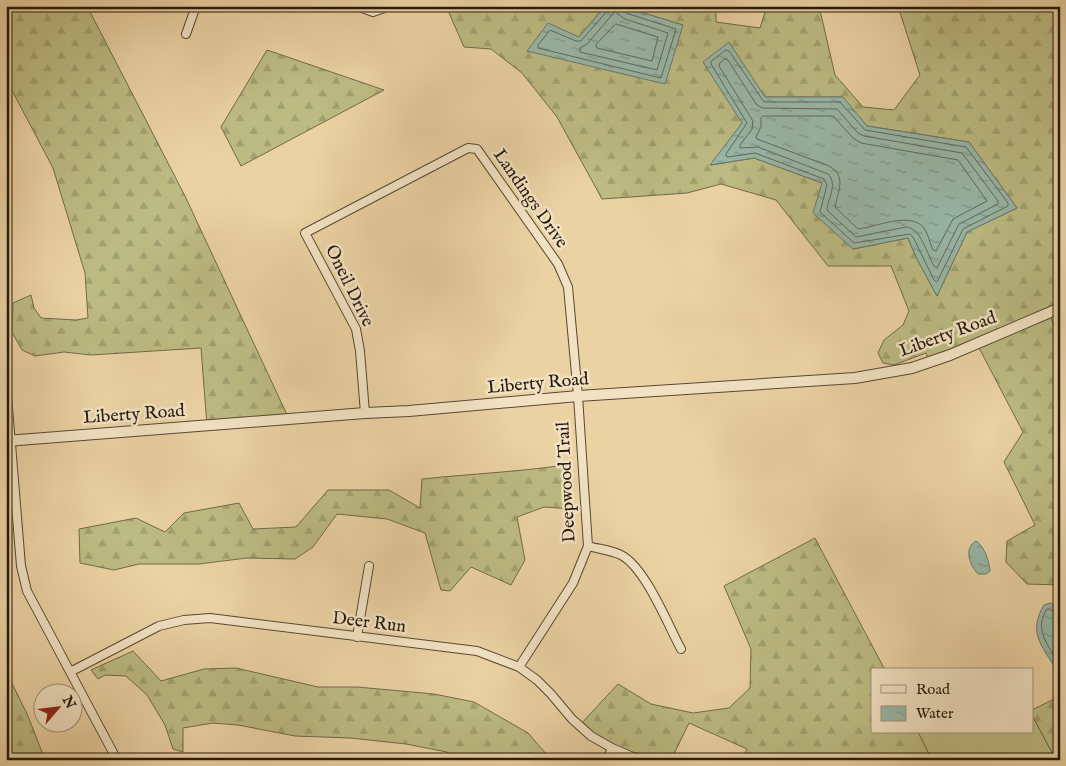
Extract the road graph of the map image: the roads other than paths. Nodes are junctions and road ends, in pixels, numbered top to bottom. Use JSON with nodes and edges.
{"nodes":[{"id":1,"x":196,"y":6,"type":"edge"},
{"id":2,"x":357,"y":6,"type":"edge"},
{"id":3,"x":390,"y":6,"type":"edge"},
{"id":4,"x":186,"y":34,"type":"dead end"},
{"id":5,"x":306,"y":233,"type":"joint"},
{"id":6,"x":1060,"y":308,"type":"edge"},
{"id":7,"x":6,"y":383,"type":"edge"},
{"id":8,"x":578,"y":396,"type":"junction"},
{"id":9,"x":365,"y":413,"type":"junction"},
{"id":10,"x":9,"y":441,"type":"edge"},
{"id":11,"x":588,"y":546,"type":"junction"},
{"id":12,"x":370,"y":566,"type":"dead end"},
{"id":13,"x":357,"y":637,"type":"junction"},
{"id":14,"x":681,"y":649,"type":"dead end"},
{"id":15,"x":519,"y":667,"type":"junction"},
{"id":16,"x":70,"y":672,"type":"junction"},
{"id":17,"x":612,"y":748,"type":"junction"},
{"id":18,"x":117,"y":760,"type":"edge"},
{"id":19,"x":607,"y":760,"type":"edge"},
{"id":20,"x":640,"y":760,"type":"edge"}],
"edges":[{"from":1,"to":4,"type":"street"},
{"from":2,"to":3,"type":"street"},
{"from":5,"to":8,"type":"street","name":"Landings Drive"},
{"from":5,"to":9,"type":"street","name":"Oneil Drive"},
{"from":6,"to":8,"type":"street","name":"Liberty Road"},
{"from":7,"to":10,"type":"street"},
{"from":8,"to":9,"type":"street","name":"Liberty Road"},
{"from":8,"to":11,"type":"street","name":"Deepwood Trail"},
{"from":9,"to":10,"type":"street","name":"Liberty Road"},
{"from":10,"to":16,"type":"street"},
{"from":11,"to":14,"type":"street"},
{"from":11,"to":15,"type":"street","name":"Deepwood Trail"},
{"from":12,"to":13,"type":"street"},
{"from":13,"to":15,"type":"street","name":"Deer Run"},
{"from":13,"to":16,"type":"street","name":"Deer Run"},
{"from":15,"to":17,"type":"street","name":"Deer Run"},
{"from":16,"to":18,"type":"street"},
{"from":17,"to":19,"type":"street"},
{"from":17,"to":20,"type":"street","name":"Deer Run"}]}
